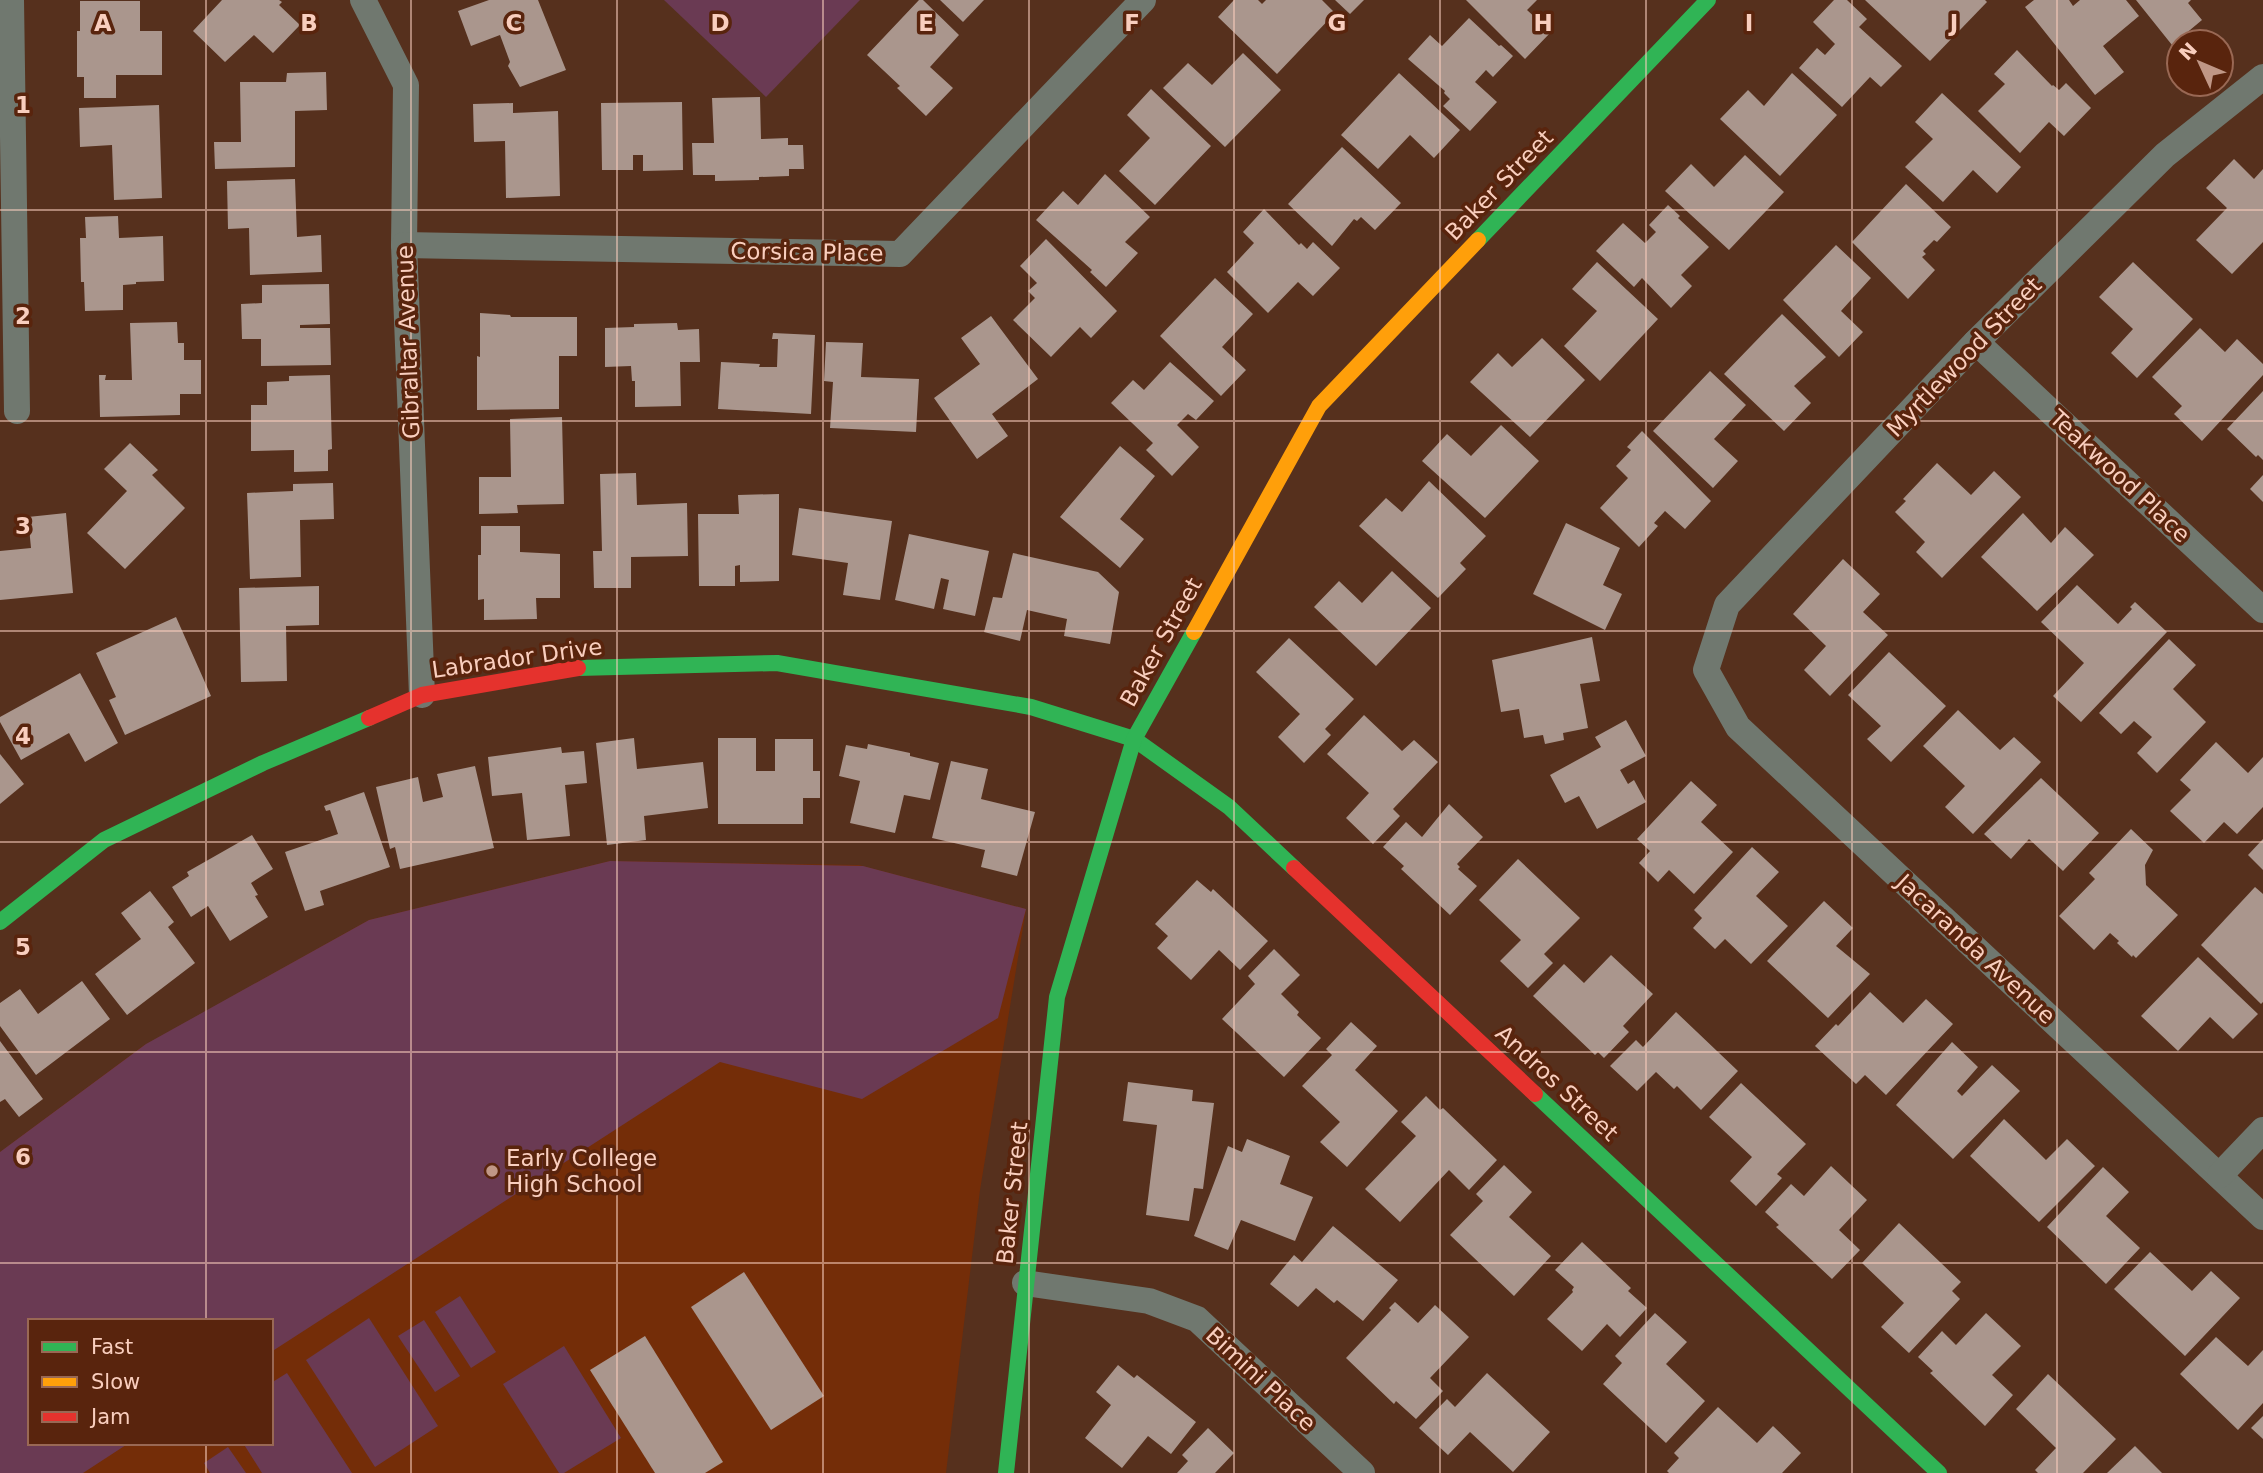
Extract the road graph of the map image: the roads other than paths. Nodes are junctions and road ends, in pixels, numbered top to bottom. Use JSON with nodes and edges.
{"nodes":[{"id":1,"x":11,"y":0,"type":"edge"},
{"id":2,"x":363,"y":0,"type":"edge"},
{"id":3,"x":1143,"y":0,"type":"edge"},
{"id":4,"x":1708,"y":0,"type":"edge"},
{"id":5,"x":2263,"y":77,"type":"edge"},
{"id":6,"x":404,"y":245,"type":"junction"},
{"id":7,"x":1976,"y":342,"type":"junction"},
{"id":8,"x":17,"y":411,"type":"dead end"},
{"id":9,"x":2263,"y":611,"type":"edge"},
{"id":10,"x":1706,"y":670,"type":"joint"},
{"id":11,"x":422,"y":695,"type":"junction"},
{"id":12,"x":1133,"y":739,"type":"junction"},
{"id":13,"x":0,"y":922,"type":"edge"},
{"id":14,"x":2263,"y":1130,"type":"edge"},
{"id":15,"x":2220,"y":1175,"type":"junction"},
{"id":16,"x":2263,"y":1217,"type":"edge"},
{"id":17,"x":1025,"y":1283,"type":"junction"},
{"id":18,"x":1006,"y":1473,"type":"edge"},
{"id":19,"x":1362,"y":1473,"type":"edge"},
{"id":20,"x":1939,"y":1473,"type":"edge"}],
"edges":[{"from":1,"to":8,"type":"street"},
{"from":2,"to":6,"type":"street","name":"Gibraltar Avenue"},
{"from":3,"to":6,"type":"street","name":"Corsica Place"},
{"from":4,"to":12,"type":"street","name":"Baker Street"},
{"from":5,"to":7,"type":"street","name":"Myrtlewood Street"},
{"from":6,"to":11,"type":"street","name":"Gibraltar Avenue"},
{"from":7,"to":9,"type":"street","name":"Teakwood Place"},
{"from":7,"to":10,"type":"street","name":"Myrtlewood Street"},
{"from":10,"to":15,"type":"street","name":"Jacaranda Avenue"},
{"from":11,"to":12,"type":"street","name":"Labrador Drive"},
{"from":11,"to":13,"type":"street","name":"Labrador Drive"},
{"from":12,"to":17,"type":"street","name":"Baker Street"},
{"from":12,"to":20,"type":"street","name":"Andros Street"},
{"from":14,"to":15,"type":"street"},
{"from":15,"to":16,"type":"street","name":"Jacaranda Avenue"},
{"from":17,"to":18,"type":"street","name":"Baker Street"},
{"from":17,"to":19,"type":"street","name":"Bimini Place"}]}
